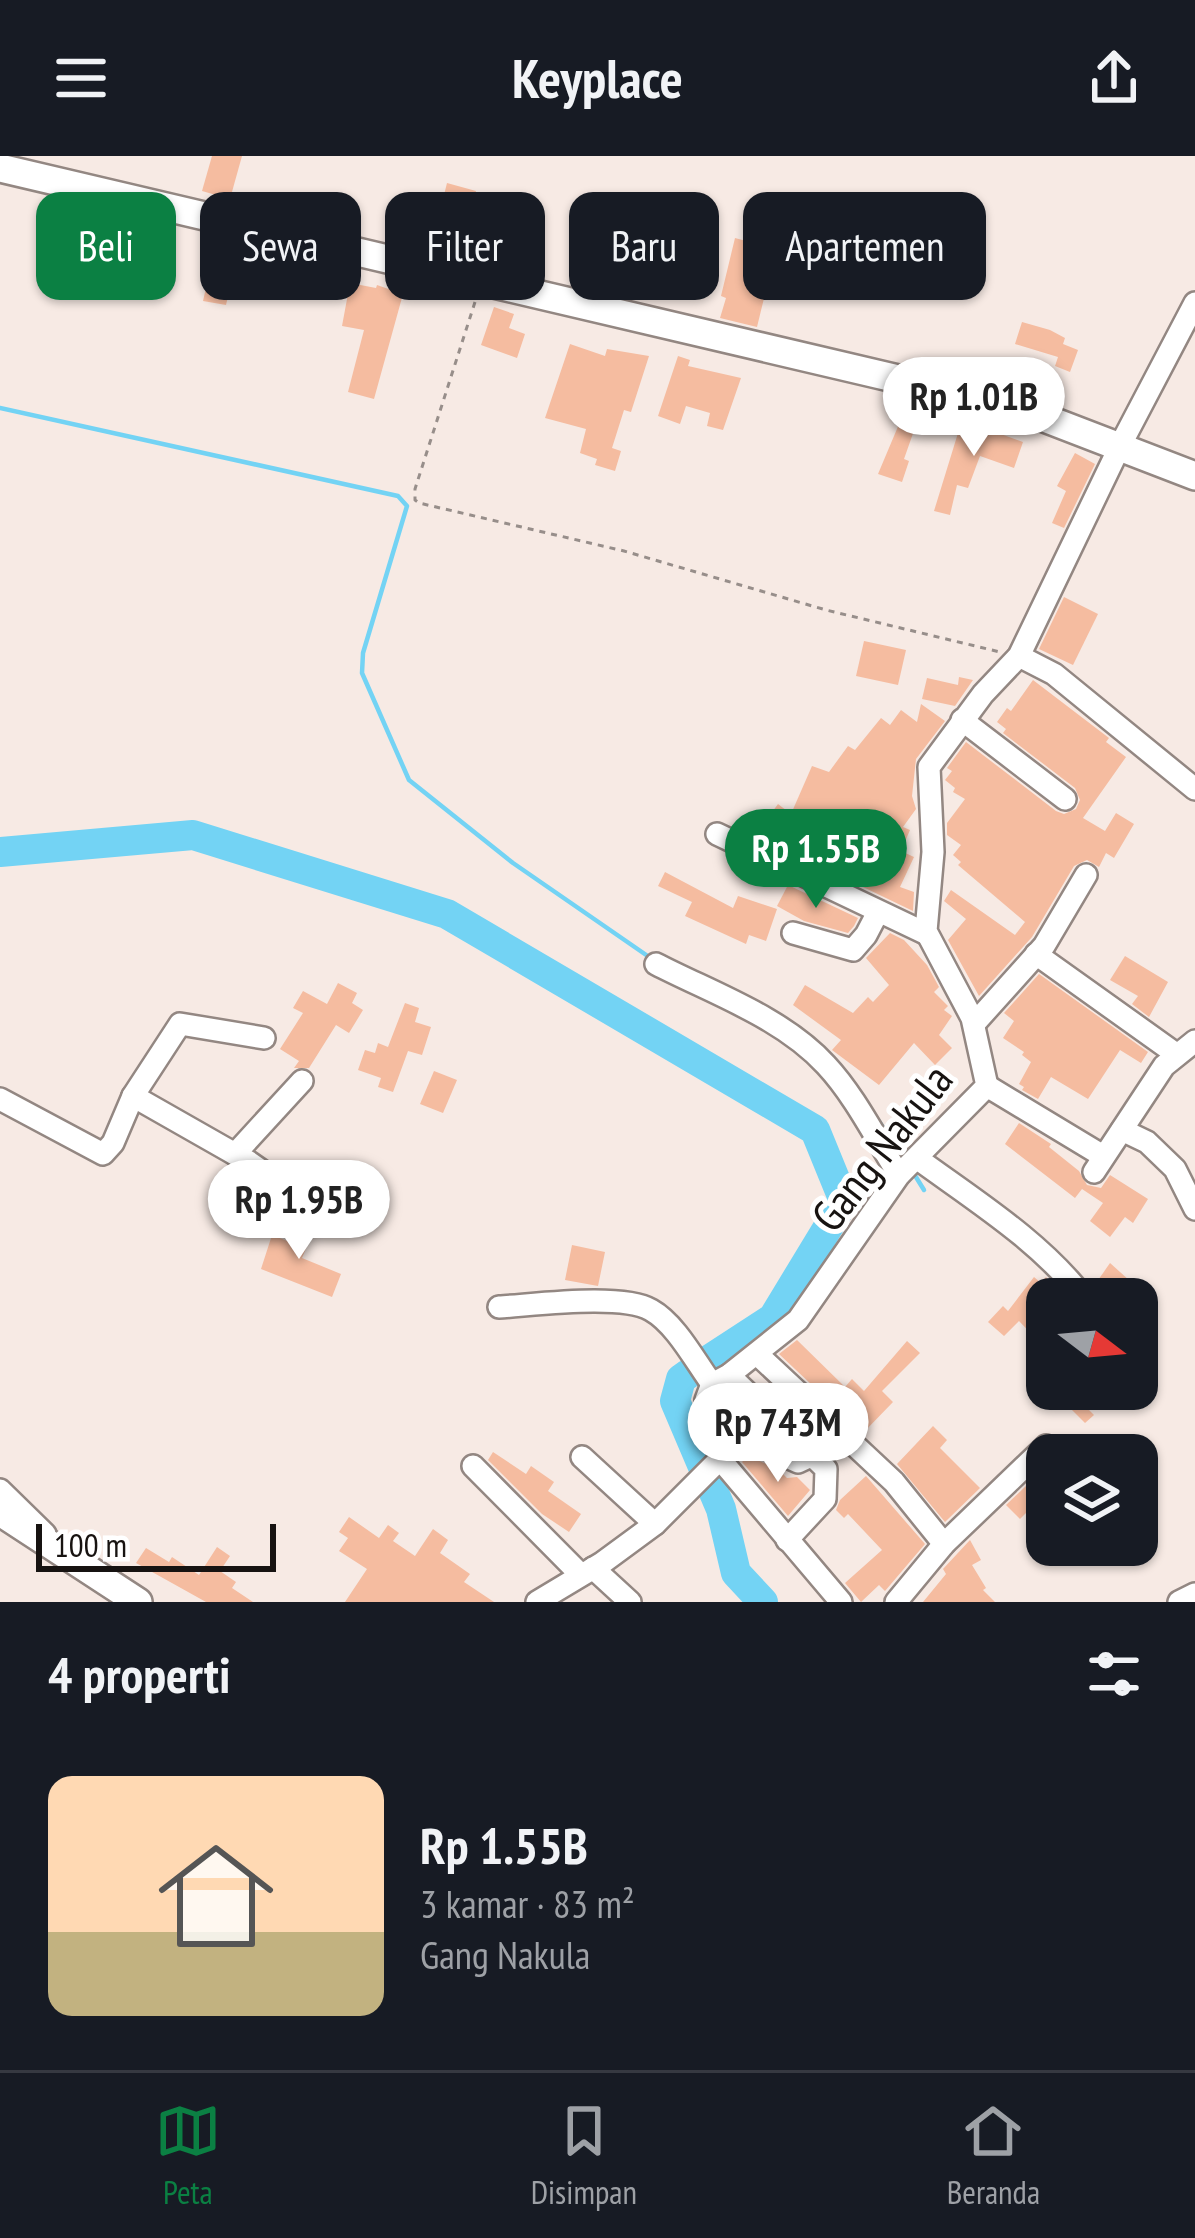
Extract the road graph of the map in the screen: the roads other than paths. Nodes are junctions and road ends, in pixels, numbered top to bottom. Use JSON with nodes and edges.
{"nodes":[{"id":1,"x":0,"y":168,"type":"edge"},
{"id":2,"x":1195,"y":303,"type":"edge"},
{"id":3,"x":1121,"y":444,"type":"junction"},
{"id":4,"x":1195,"y":476,"type":"edge"},
{"id":5,"x":1019,"y":656,"type":"junction"},
{"id":6,"x":962,"y":720,"type":"junction"},
{"id":7,"x":1195,"y":789,"type":"edge"},
{"id":8,"x":1065,"y":799,"type":"dead end"},
{"id":9,"x":717,"y":834,"type":"dead end"},
{"id":10,"x":1086,"y":875,"type":"dead end"},
{"id":11,"x":878,"y":912,"type":"junction"},
{"id":12,"x":793,"y":933,"type":"dead end"},
{"id":13,"x":927,"y":934,"type":"junction"},
{"id":14,"x":1036,"y":955,"type":"junction"},
{"id":15,"x":656,"y":964,"type":"dead end"},
{"id":16,"x":974,"y":1024,"type":"junction"},
{"id":17,"x":265,"y":1038,"type":"dead end"},
{"id":18,"x":1195,"y":1040,"type":"edge"},
{"id":19,"x":1176,"y":1054,"type":"junction"},
{"id":20,"x":302,"y":1082,"type":"dead end"},
{"id":21,"x":987,"y":1085,"type":"junction"},
{"id":22,"x":133,"y":1096,"type":"junction"},
{"id":23,"x":0,"y":1099,"type":"edge"},
{"id":24,"x":1122,"y":1130,"type":"junction"},
{"id":25,"x":235,"y":1154,"type":"junction"},
{"id":26,"x":908,"y":1168,"type":"junction"},
{"id":27,"x":1195,"y":1209,"type":"edge"},
{"id":28,"x":332,"y":1220,"type":"dead end"},
{"id":29,"x":1064,"y":1278,"type":"edge"},
{"id":30,"x":499,"y":1307,"type":"dead end"},
{"id":31,"x":757,"y":1354,"type":"junction"},
{"id":32,"x":721,"y":1379,"type":"junction"},
{"id":33,"x":708,"y":1421,"type":"junction"},
{"id":34,"x":815,"y":1454,"type":"junction"},
{"id":35,"x":582,"y":1457,"type":"dead end"},
{"id":36,"x":1026,"y":1465,"type":"edge"},
{"id":37,"x":473,"y":1466,"type":"dead end"},
{"id":38,"x":711,"y":1467,"type":"junction"},
{"id":39,"x":0,"y":1490,"type":"edge"},
{"id":40,"x":0,"y":1512,"type":"edge"},
{"id":41,"x":655,"y":1524,"type":"junction"},
{"id":42,"x":788,"y":1540,"type":"junction"},
{"id":43,"x":52,"y":1544,"type":"junction"},
{"id":44,"x":944,"y":1544,"type":"junction"},
{"id":45,"x":587,"y":1571,"type":"junction"},
{"id":46,"x":1195,"y":1594,"type":"edge"},
{"id":47,"x":138,"y":1602,"type":"edge"},
{"id":48,"x":537,"y":1602,"type":"edge"},
{"id":49,"x":630,"y":1602,"type":"edge"},
{"id":50,"x":841,"y":1602,"type":"edge"},
{"id":51,"x":896,"y":1602,"type":"edge"},
{"id":52,"x":1179,"y":1602,"type":"edge"}],
"edges":[{"from":1,"to":3,"type":"main road"},
{"from":2,"to":3,"type":"street"},
{"from":3,"to":4,"type":"main road"},
{"from":3,"to":5,"type":"street"},
{"from":5,"to":6,"type":"street"},
{"from":5,"to":7,"type":"street"},
{"from":6,"to":8,"type":"street"},
{"from":6,"to":13,"type":"street"},
{"from":9,"to":11,"type":"street"},
{"from":10,"to":14,"type":"street"},
{"from":11,"to":12,"type":"street"},
{"from":11,"to":13,"type":"street"},
{"from":13,"to":16,"type":"street","name":"Gang Nakula"},
{"from":14,"to":16,"type":"street"},
{"from":14,"to":19,"type":"street"},
{"from":15,"to":26,"type":"street"},
{"from":16,"to":21,"type":"street","name":"Gang Nakula"},
{"from":17,"to":22,"type":"street"},
{"from":18,"to":19,"type":"street"},
{"from":19,"to":24,"type":"street"},
{"from":20,"to":25,"type":"street"},
{"from":21,"to":24,"type":"street"},
{"from":21,"to":26,"type":"street","name":"Gang Nakula"},
{"from":22,"to":23,"type":"street"},
{"from":22,"to":25,"type":"street"},
{"from":24,"to":27,"type":"street"},
{"from":25,"to":28,"type":"street"},
{"from":26,"to":29,"type":"street"},
{"from":26,"to":31,"type":"street","name":"Gang Nakula"},
{"from":30,"to":32,"type":"street"},
{"from":31,"to":32,"type":"street","name":"Gang Nakula"},
{"from":31,"to":44,"type":"street"},
{"from":32,"to":33,"type":"street"},
{"from":32,"to":34,"type":"street"},
{"from":33,"to":34,"type":"street"},
{"from":33,"to":38,"type":"street"},
{"from":34,"to":42,"type":"street"},
{"from":35,"to":41,"type":"street"},
{"from":36,"to":44,"type":"street"},
{"from":37,"to":45,"type":"street"},
{"from":38,"to":41,"type":"street"},
{"from":38,"to":42,"type":"street"},
{"from":39,"to":43,"type":"street"},
{"from":40,"to":43,"type":"main road"},
{"from":41,"to":45,"type":"street"},
{"from":42,"to":50,"type":"street"},
{"from":43,"to":47,"type":"main road"},
{"from":44,"to":51,"type":"street"},
{"from":45,"to":48,"type":"street"},
{"from":45,"to":49,"type":"street"},
{"from":46,"to":52,"type":"street"}]}
